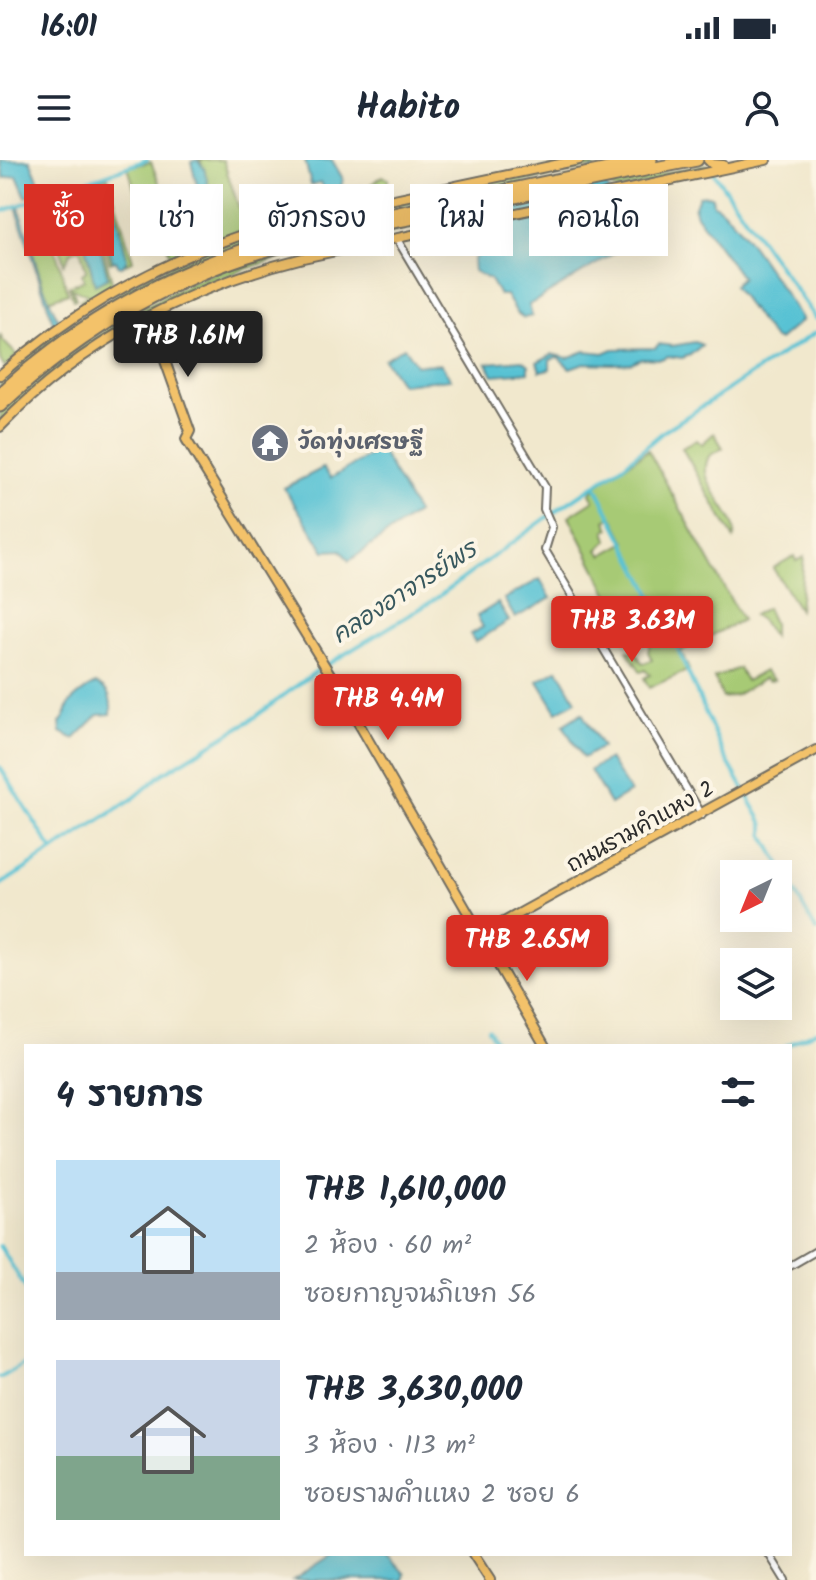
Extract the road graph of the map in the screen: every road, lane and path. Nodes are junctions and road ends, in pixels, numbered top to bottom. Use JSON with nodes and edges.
{"nodes":[{"id":1,"x":579,"y":160,"type":"edge"},
{"id":2,"x":651,"y":160,"type":"edge"},
{"id":3,"x":697,"y":160,"type":"edge"},
{"id":4,"x":708,"y":160,"type":"edge"},
{"id":5,"x":766,"y":160,"type":"edge"},
{"id":6,"x":735,"y":167,"type":"junction"},
{"id":7,"x":610,"y":173,"type":"junction"},
{"id":8,"x":556,"y":184,"type":"edge"},
{"id":9,"x":529,"y":189,"type":"edge"},
{"id":10,"x":529,"y":190,"type":"edge"},
{"id":11,"x":397,"y":239,"type":"junction"},
{"id":12,"x":149,"y":316,"type":"junction"},
{"id":13,"x":0,"y":375,"type":"edge"},
{"id":14,"x":0,"y":394,"type":"edge"},
{"id":15,"x":0,"y":406,"type":"edge"},
{"id":16,"x":0,"y":427,"type":"edge"},
{"id":17,"x":816,"y":750,"type":"edge"},
{"id":18,"x":702,"y":815,"type":"junction"},
{"id":19,"x":482,"y":934,"type":"junction"},
{"id":20,"x":544,"y":1044,"type":"edge"},
{"id":21,"x":816,"y":1251,"type":"edge"},
{"id":22,"x":792,"y":1265,"type":"edge"},
{"id":23,"x":474,"y":1556,"type":"edge"},
{"id":24,"x":770,"y":1556,"type":"edge"},
{"id":25,"x":490,"y":1580,"type":"edge"},
{"id":26,"x":785,"y":1580,"type":"edge"}],
"edges":[{"from":1,"to":13,"type":"main road"},
{"from":2,"to":7,"type":"highway"},
{"from":3,"to":7,"type":"highway"},
{"from":4,"to":6,"type":"main road"},
{"from":5,"to":6,"type":"main road"},
{"from":6,"to":11,"type":"main road"},
{"from":7,"to":8,"type":"highway"},
{"from":9,"to":14,"type":"highway"},
{"from":10,"to":15,"type":"highway"},
{"from":11,"to":12,"type":"main road"},
{"from":11,"to":18,"type":"street"},
{"from":12,"to":16,"type":"main road"},
{"from":12,"to":19,"type":"main road"},
{"from":17,"to":18,"type":"main road","name":"ถนนรามคำแหง 2"},
{"from":18,"to":19,"type":"main road","name":"ถนนรามคำแหง 2"},
{"from":19,"to":20,"type":"main road"},
{"from":21,"to":22,"type":"street"},
{"from":23,"to":25,"type":"main road"},
{"from":24,"to":26,"type":"street"}]}
